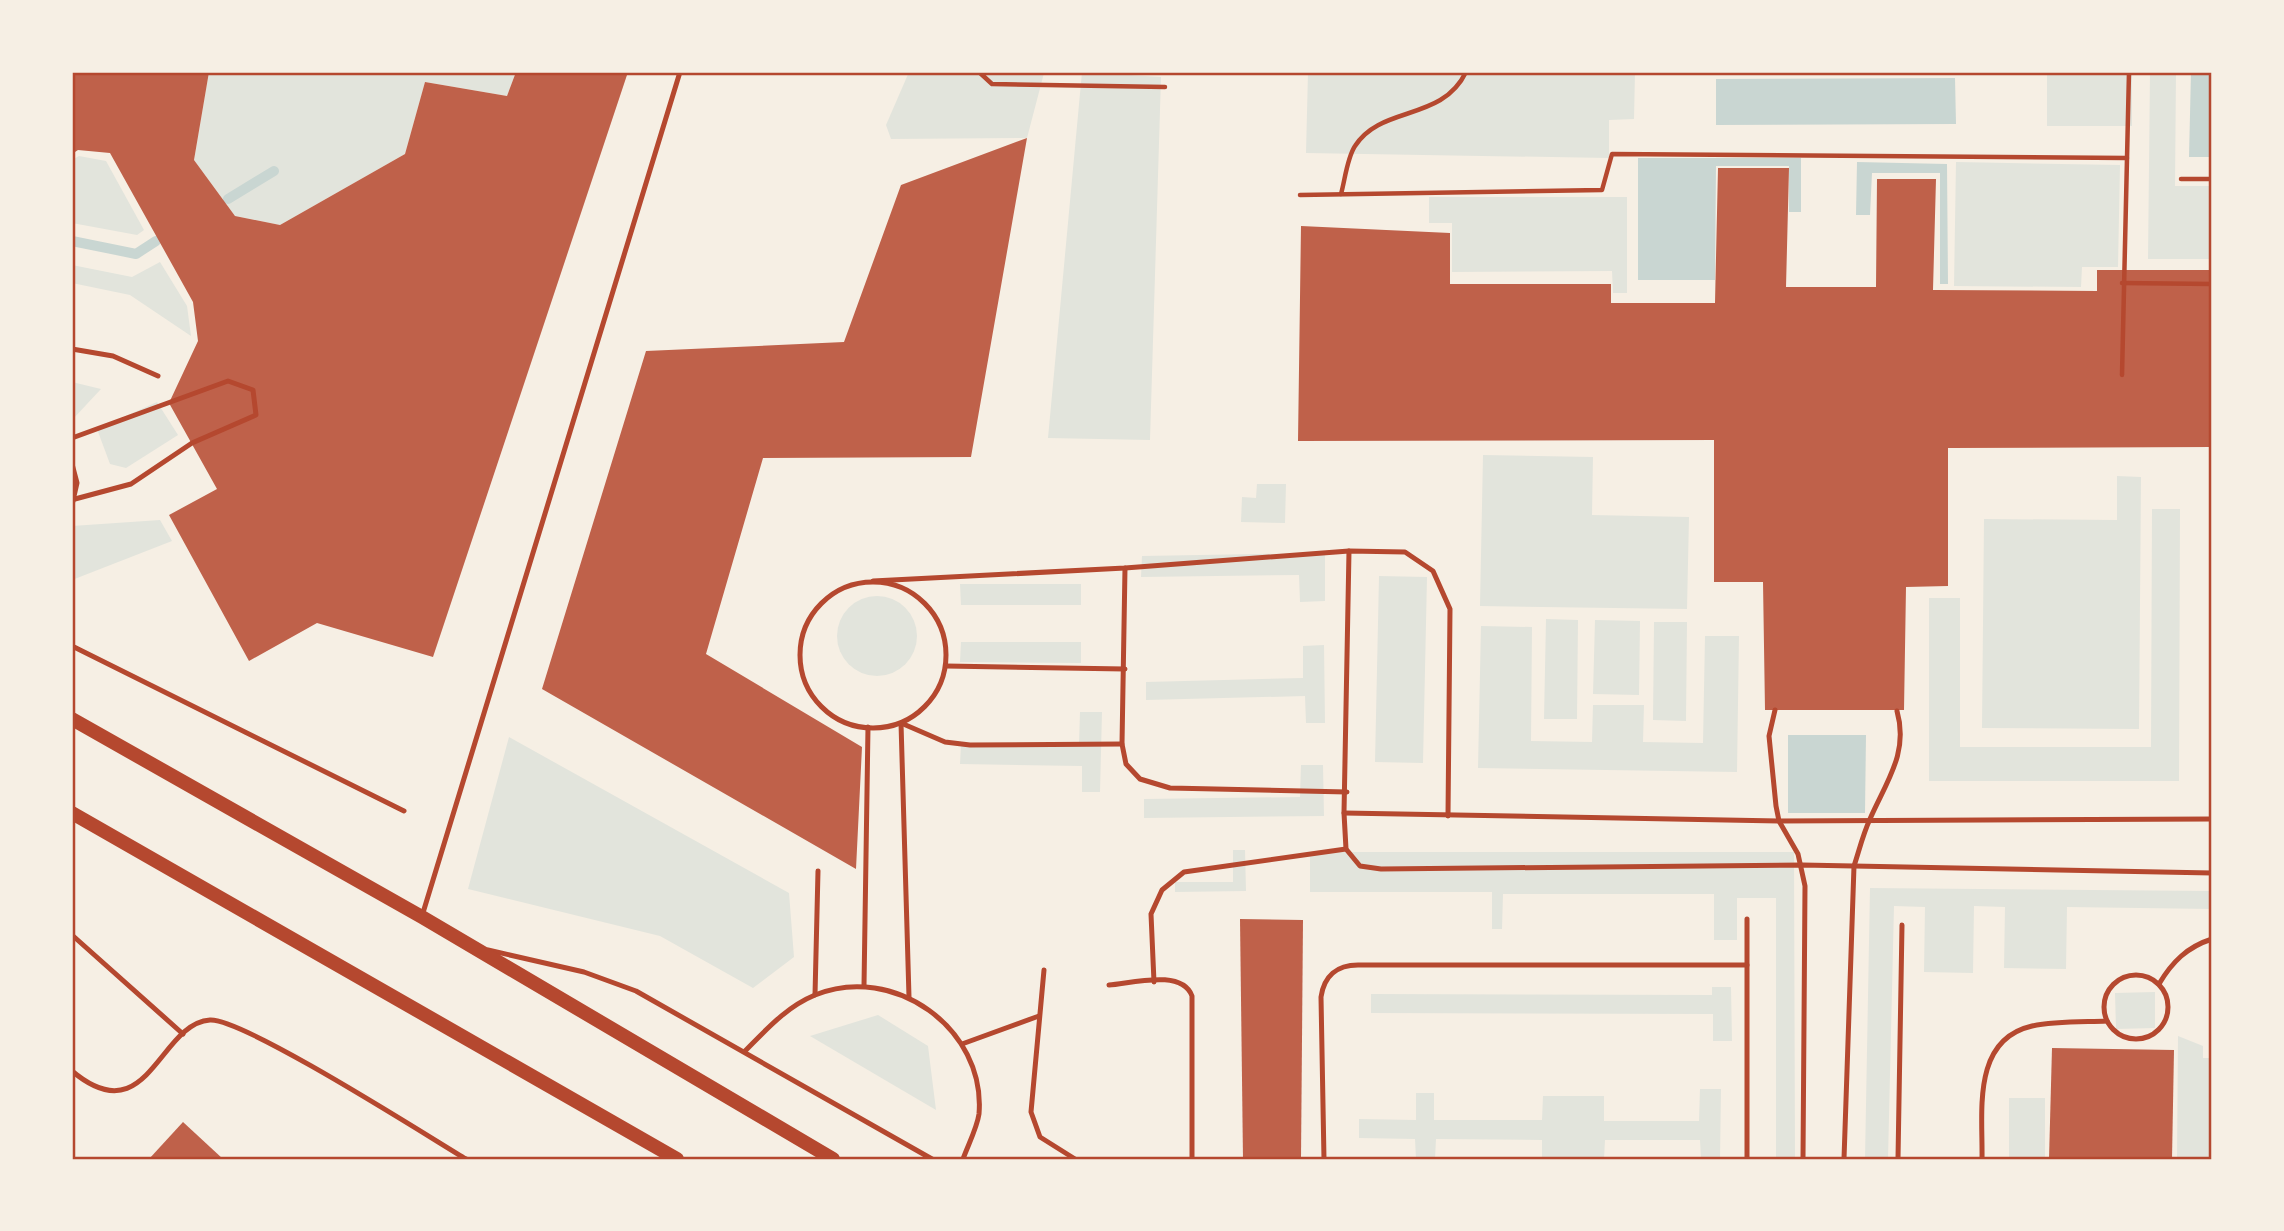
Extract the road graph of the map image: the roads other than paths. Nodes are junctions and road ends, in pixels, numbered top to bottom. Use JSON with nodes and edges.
{"nodes":[{"id":1,"x":680,"y":72,"type":"edge"},
{"id":2,"x":72,"y":349,"type":"edge"},
{"id":3,"x":158,"y":376,"type":"dead end"},
{"id":4,"x":72,"y":438,"type":"edge"},
{"id":5,"x":72,"y":464,"type":"edge"},
{"id":6,"x":73,"y":502,"type":"edge"},
{"id":7,"x":1349,"y":551,"type":"junction"},
{"id":8,"x":1125,"y":568,"type":"junction"},
{"id":9,"x":873,"y":581,"type":"junction"},
{"id":10,"x":72,"y":646,"type":"edge"},
{"id":11,"x":946,"y":666,"type":"junction"},
{"id":12,"x":1125,"y":669,"type":"junction"},
{"id":13,"x":1776,"y":710,"type":"dead end"},
{"id":14,"x":1897,"y":711,"type":"dead end"},
{"id":15,"x":72,"y":719,"type":"edge"},
{"id":16,"x":901,"y":723,"type":"junction"},
{"id":17,"x":868,"y":727,"type":"junction"},
{"id":18,"x":1122,"y":744,"type":"junction"},
{"id":19,"x":1347,"y":792,"type":"junction"},
{"id":20,"x":404,"y":811,"type":"dead end"},
{"id":21,"x":72,"y":813,"type":"edge"},
{"id":22,"x":1344,"y":813,"type":"junction"},
{"id":23,"x":1448,"y":816,"type":"junction"},
{"id":24,"x":2212,"y":819,"type":"edge"},
{"id":25,"x":1779,"y":821,"type":"junction"},
{"id":26,"x":1869,"y":821,"type":"junction"},
{"id":27,"x":1346,"y":849,"type":"junction"},
{"id":28,"x":1802,"y":865,"type":"junction"},
{"id":29,"x":1854,"y":866,"type":"junction"},
{"id":30,"x":818,"y":871,"type":"dead end"},
{"id":31,"x":2212,"y":873,"type":"edge"},
{"id":32,"x":422,"y":917,"type":"junction"},
{"id":33,"x":1747,"y":919,"type":"dead end"},
{"id":34,"x":1902,"y":925,"type":"dead end"},
{"id":35,"x":72,"y":934,"type":"edge"},
{"id":36,"x":2212,"y":939,"type":"edge"},
{"id":37,"x":463,"y":944,"type":"junction"},
{"id":38,"x":1747,"y":965,"type":"junction"},
{"id":39,"x":1044,"y":970,"type":"dead end"},
{"id":40,"x":1154,"y":982,"type":"junction"},
{"id":41,"x":2160,"y":984,"type":"junction"},
{"id":42,"x":1109,"y":985,"type":"dead end"},
{"id":43,"x":864,"y":986,"type":"junction"},
{"id":44,"x":815,"y":995,"type":"junction"},
{"id":45,"x":909,"y":997,"type":"junction"},
{"id":46,"x":1039,"y":1016,"type":"junction"},
{"id":47,"x":2107,"y":1021,"type":"junction"},
{"id":48,"x":183,"y":1034,"type":"junction"},
{"id":49,"x":962,"y":1044,"type":"junction"},
{"id":50,"x":745,"y":1051,"type":"junction"},
{"id":51,"x":72,"y":1071,"type":"edge"},
{"id":52,"x":466,"y":1159,"type":"edge"},
{"id":53,"x":677,"y":1159,"type":"edge"},
{"id":54,"x":833,"y":1159,"type":"edge"},
{"id":55,"x":932,"y":1159,"type":"edge"},
{"id":56,"x":963,"y":1159,"type":"edge"},
{"id":57,"x":1075,"y":1159,"type":"edge"},
{"id":58,"x":1192,"y":1159,"type":"edge"},
{"id":59,"x":1324,"y":1159,"type":"edge"},
{"id":60,"x":1747,"y":1159,"type":"edge"},
{"id":61,"x":1803,"y":1159,"type":"edge"},
{"id":62,"x":1844,"y":1159,"type":"edge"},
{"id":63,"x":1898,"y":1159,"type":"edge"},
{"id":64,"x":1982,"y":1159,"type":"edge"}],
"edges":[{"from":1,"to":32,"type":"lane"},
{"from":2,"to":3,"type":"lane"},
{"from":4,"to":6,"type":"lane"},
{"from":5,"to":6,"type":"lane"},
{"from":7,"to":8,"type":"lane"},
{"from":7,"to":19,"type":"lane"},
{"from":7,"to":23,"type":"lane"},
{"from":8,"to":9,"type":"lane"},
{"from":8,"to":12,"type":"lane"},
{"from":9,"to":11,"type":"lane"},
{"from":9,"to":17,"type":"lane"},
{"from":10,"to":20,"type":"lane"},
{"from":11,"to":12,"type":"lane"},
{"from":11,"to":16,"type":"lane"},
{"from":12,"to":18,"type":"lane"},
{"from":13,"to":25,"type":"lane"},
{"from":14,"to":26,"type":"lane"},
{"from":15,"to":32,"type":"main road"},
{"from":16,"to":17,"type":"lane"},
{"from":16,"to":18,"type":"lane"},
{"from":16,"to":45,"type":"lane"},
{"from":17,"to":43,"type":"lane"},
{"from":18,"to":19,"type":"lane"},
{"from":19,"to":22,"type":"lane"},
{"from":21,"to":53,"type":"main road"},
{"from":22,"to":23,"type":"lane"},
{"from":22,"to":27,"type":"lane"},
{"from":23,"to":25,"type":"lane"},
{"from":24,"to":26,"type":"lane"},
{"from":25,"to":26,"type":"lane"},
{"from":25,"to":28,"type":"lane"},
{"from":26,"to":29,"type":"lane"},
{"from":27,"to":28,"type":"lane"},
{"from":27,"to":40,"type":"lane"},
{"from":28,"to":29,"type":"lane"},
{"from":28,"to":61,"type":"lane"},
{"from":29,"to":31,"type":"lane"},
{"from":29,"to":62,"type":"lane"},
{"from":30,"to":44,"type":"lane"},
{"from":32,"to":37,"type":"main road"},
{"from":33,"to":38,"type":"lane"},
{"from":34,"to":63,"type":"lane"},
{"from":35,"to":48,"type":"lane"},
{"from":36,"to":41,"type":"lane"},
{"from":37,"to":50,"type":"lane"},
{"from":37,"to":54,"type":"main road"},
{"from":38,"to":59,"type":"lane"},
{"from":38,"to":60,"type":"lane"},
{"from":39,"to":46,"type":"lane"},
{"from":40,"to":42,"type":"lane"},
{"from":40,"to":58,"type":"lane"},
{"from":41,"to":47,"type":"lane"},
{"from":41,"to":47,"type":"lane"},
{"from":43,"to":44,"type":"lane"},
{"from":43,"to":45,"type":"lane"},
{"from":44,"to":50,"type":"lane"},
{"from":45,"to":49,"type":"lane"},
{"from":46,"to":49,"type":"lane"},
{"from":46,"to":57,"type":"lane"},
{"from":47,"to":64,"type":"lane"},
{"from":48,"to":51,"type":"lane"},
{"from":48,"to":52,"type":"lane"},
{"from":49,"to":56,"type":"lane"},
{"from":50,"to":55,"type":"lane"}]}
